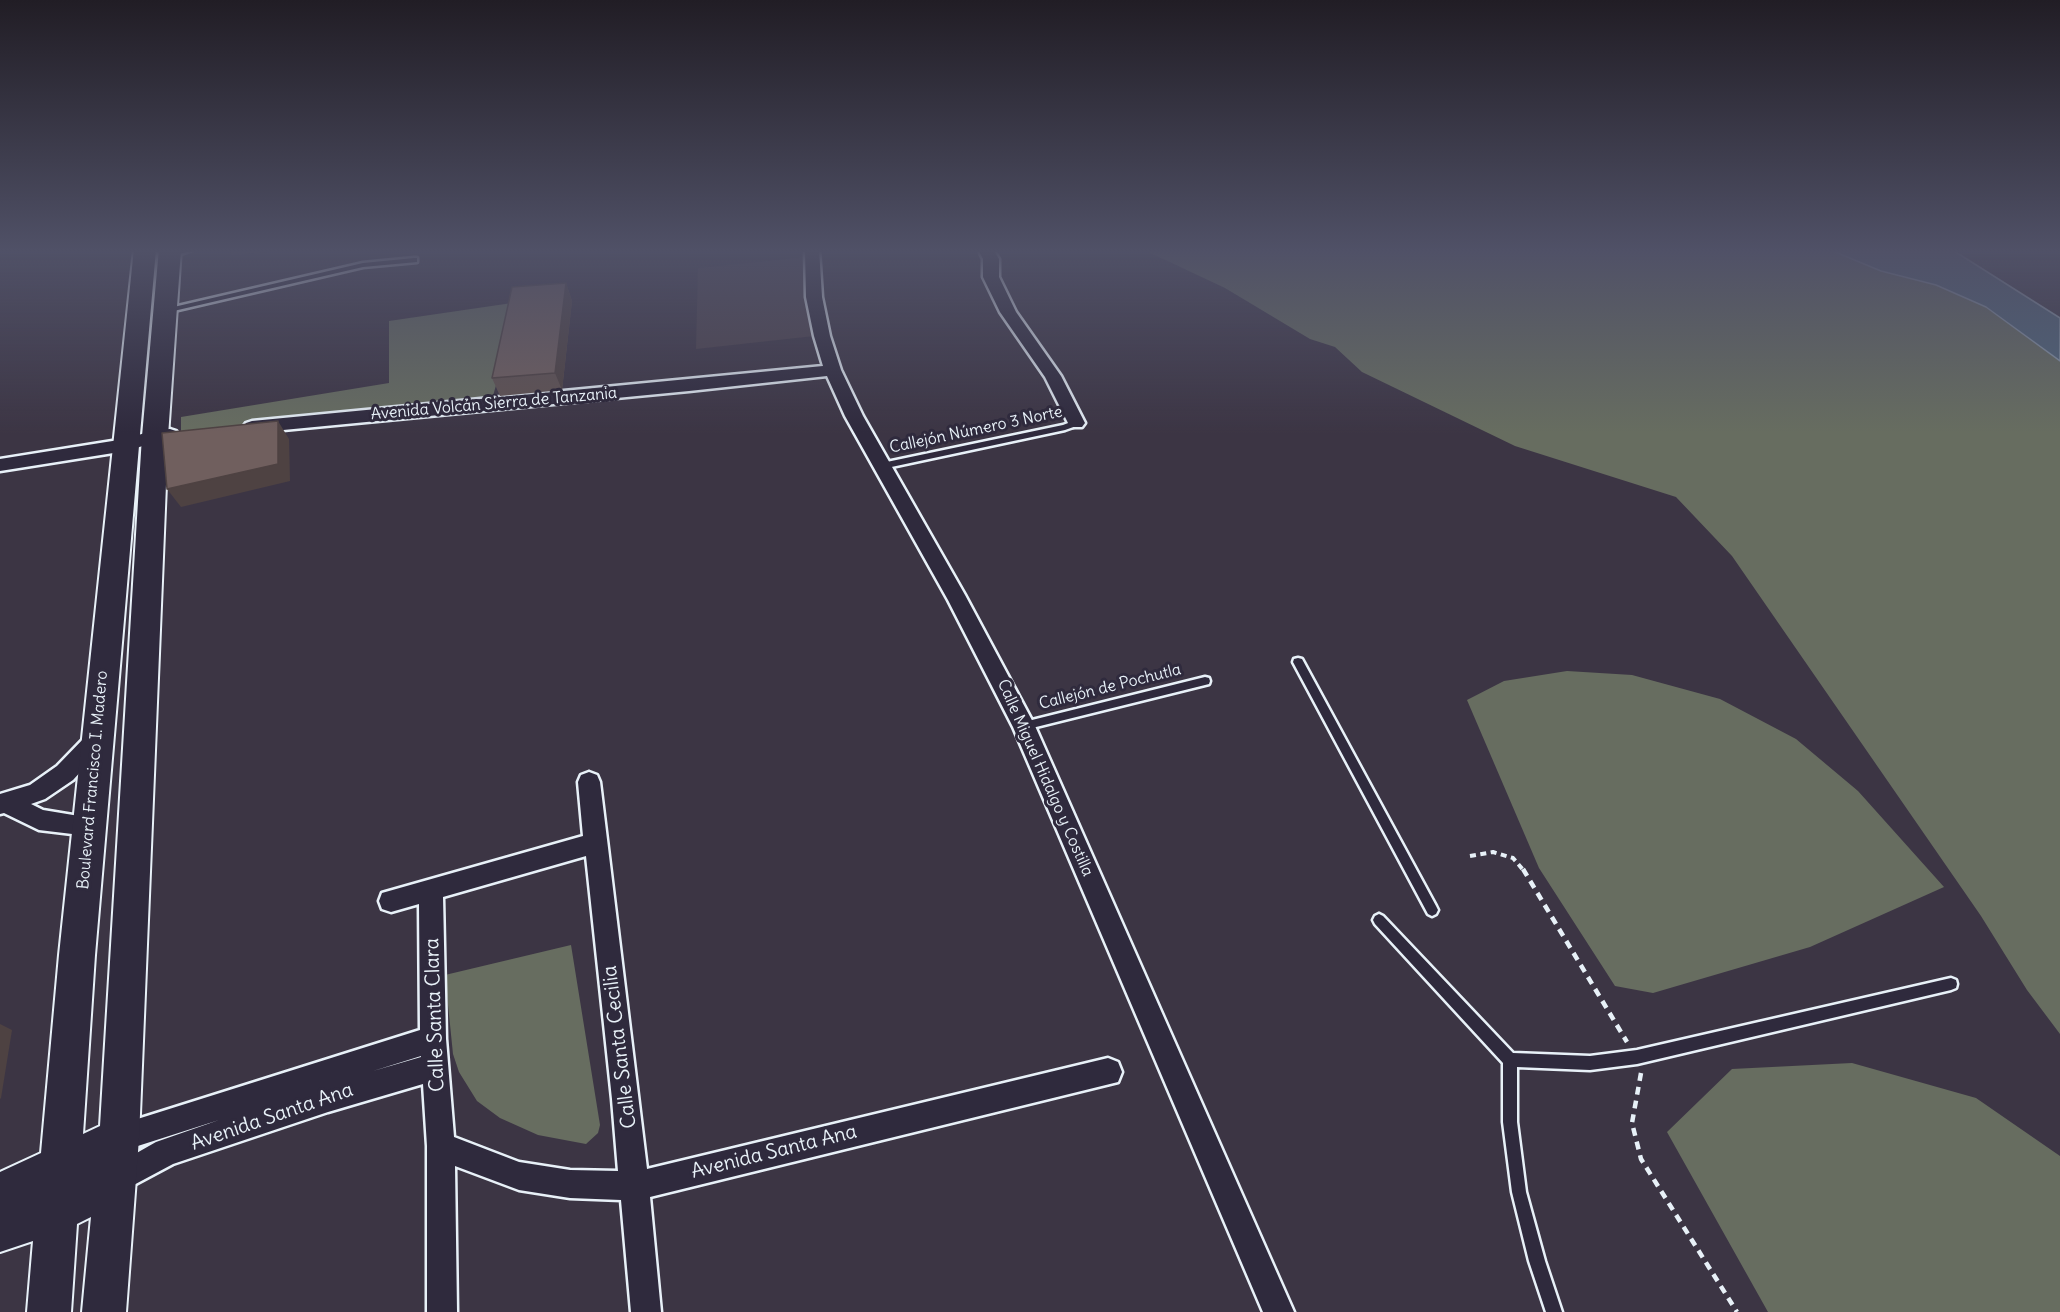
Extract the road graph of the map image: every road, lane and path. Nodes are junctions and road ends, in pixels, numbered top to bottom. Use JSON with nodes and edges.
{"nodes":[{"id":1,"x":160,"y":310,"type":"edge"},
{"id":2,"x":168,"y":310,"type":"edge"},
{"id":3,"x":817,"y":310,"type":"edge"},
{"id":4,"x":1007,"y":310,"type":"edge"},
{"id":5,"x":165,"y":311,"type":"joint"},
{"id":6,"x":832,"y":370,"type":"junction"},
{"id":7,"x":1076,"y":423,"type":"joint"},
{"id":8,"x":238,"y":428,"type":"edge"},
{"id":9,"x":190,"y":433,"type":"edge"},
{"id":10,"x":140,"y":440,"type":"junction"},
{"id":11,"x":0,"y":465,"type":"edge"},
{"id":12,"x":882,"y":466,"type":"junction"},
{"id":13,"x":1298,"y":662,"type":"dead end"},
{"id":14,"x":1205,"y":681,"type":"dead end"},
{"id":15,"x":1024,"y":726,"type":"junction"},
{"id":16,"x":97,"y":739,"type":"junction"},
{"id":17,"x":589,"y":782,"type":"dead end"},
{"id":18,"x":4,"y":804,"type":"edge"},
{"id":19,"x":89,"y":826,"type":"junction"},
{"id":20,"x":596,"y":843,"type":"junction"},
{"id":21,"x":431,"y":891,"type":"junction"},
{"id":22,"x":391,"y":901,"type":"dead end"},
{"id":23,"x":1432,"y":910,"type":"dead end"},
{"id":24,"x":1379,"y":920,"type":"dead end"},
{"id":25,"x":1951,"y":984,"type":"dead end"},
{"id":26,"x":433,"y":1039,"type":"junction"},
{"id":27,"x":1510,"y":1060,"type":"junction"},
{"id":28,"x":435,"y":1067,"type":"junction"},
{"id":29,"x":1108,"y":1071,"type":"dead end"},
{"id":30,"x":119,"y":1138,"type":"junction"},
{"id":31,"x":441,"y":1146,"type":"junction"},
{"id":32,"x":59,"y":1167,"type":"junction"},
{"id":33,"x":115,"y":1181,"type":"junction"},
{"id":34,"x":635,"y":1186,"type":"junction"},
{"id":35,"x":0,"y":1193,"type":"edge"},
{"id":36,"x":56,"y":1213,"type":"junction"},
{"id":37,"x":0,"y":1231,"type":"edge"},
{"id":38,"x":49,"y":1312,"type":"edge"},
{"id":39,"x":104,"y":1312,"type":"edge"},
{"id":40,"x":442,"y":1312,"type":"edge"},
{"id":41,"x":646,"y":1312,"type":"edge"},
{"id":42,"x":1279,"y":1312,"type":"edge"},
{"id":43,"x":1554,"y":1312,"type":"edge"}],
"edges":[{"from":1,"to":10,"type":"main road","name":"Boulevard Francisco I. Madero"},
{"from":2,"to":5,"type":"lane"},
{"from":3,"to":6,"type":"street","name":"Calle Miguel Hidalgo y Costilla"},
{"from":4,"to":7,"type":"street"},
{"from":5,"to":10,"type":"main road","name":"Boulevard Francisco I. Madero"},
{"from":6,"to":8,"type":"street","name":"Avenida Volcán Sierra de Tanzania"},
{"from":6,"to":12,"type":"street","name":"Calle Miguel Hidalgo y Costilla"},
{"from":7,"to":12,"type":"lane","name":"Callejón Número 3 Norte"},
{"from":9,"to":10,"type":"street"},
{"from":10,"to":11,"type":"street"},
{"from":10,"to":16,"type":"main road","name":"Boulevard Francisco I. Madero"},
{"from":10,"to":30,"type":"main road","name":"Boulevard Francisco I. Madero"},
{"from":12,"to":15,"type":"street","name":"Calle Miguel Hidalgo y Costilla"},
{"from":13,"to":23,"type":"lane"},
{"from":14,"to":15,"type":"lane","name":"Callejón de Pochutla"},
{"from":15,"to":42,"type":"street","name":"Calle Miguel Hidalgo y Costilla"},
{"from":16,"to":18,"type":"street"},
{"from":16,"to":19,"type":"main road","name":"Boulevard Francisco I. Madero"},
{"from":17,"to":20,"type":"street","name":"Calle Santa Cecilia"},
{"from":18,"to":19,"type":"street"},
{"from":19,"to":32,"type":"main road","name":"Boulevard Francisco I. Madero"},
{"from":20,"to":21,"type":"street"},
{"from":20,"to":34,"type":"street","name":"Calle Santa Cecilia"},
{"from":21,"to":22,"type":"street"},
{"from":21,"to":26,"type":"street","name":"Calle Santa Clara"},
{"from":24,"to":27,"type":"lane"},
{"from":25,"to":27,"type":"lane"},
{"from":26,"to":28,"type":"street","name":"Calle Santa Clara"},
{"from":26,"to":30,"type":"street","name":"Avenida Santa Ana"},
{"from":27,"to":43,"type":"lane"},
{"from":28,"to":31,"type":"street","name":"Calle Santa Clara"},
{"from":28,"to":33,"type":"street","name":"Avenida Santa Ana"},
{"from":29,"to":34,"type":"street","name":"Avenida Santa Ana"},
{"from":30,"to":32,"type":"main road"},
{"from":30,"to":33,"type":"main road","name":"Boulevard Francisco I. Madero"},
{"from":31,"to":34,"type":"street","name":"Avenida Santa Ana"},
{"from":31,"to":40,"type":"street","name":"Calle Santa Clara"},
{"from":32,"to":35,"type":"main road"},
{"from":32,"to":36,"type":"main road","name":"Boulevard Francisco I. Madero"},
{"from":33,"to":36,"type":"main road"},
{"from":33,"to":39,"type":"main road","name":"Boulevard Francisco I. Madero"},
{"from":34,"to":41,"type":"street","name":"Calle Santa Cecilia"},
{"from":36,"to":37,"type":"main road"},
{"from":36,"to":38,"type":"main road","name":"Boulevard Francisco I. Madero"}]}
